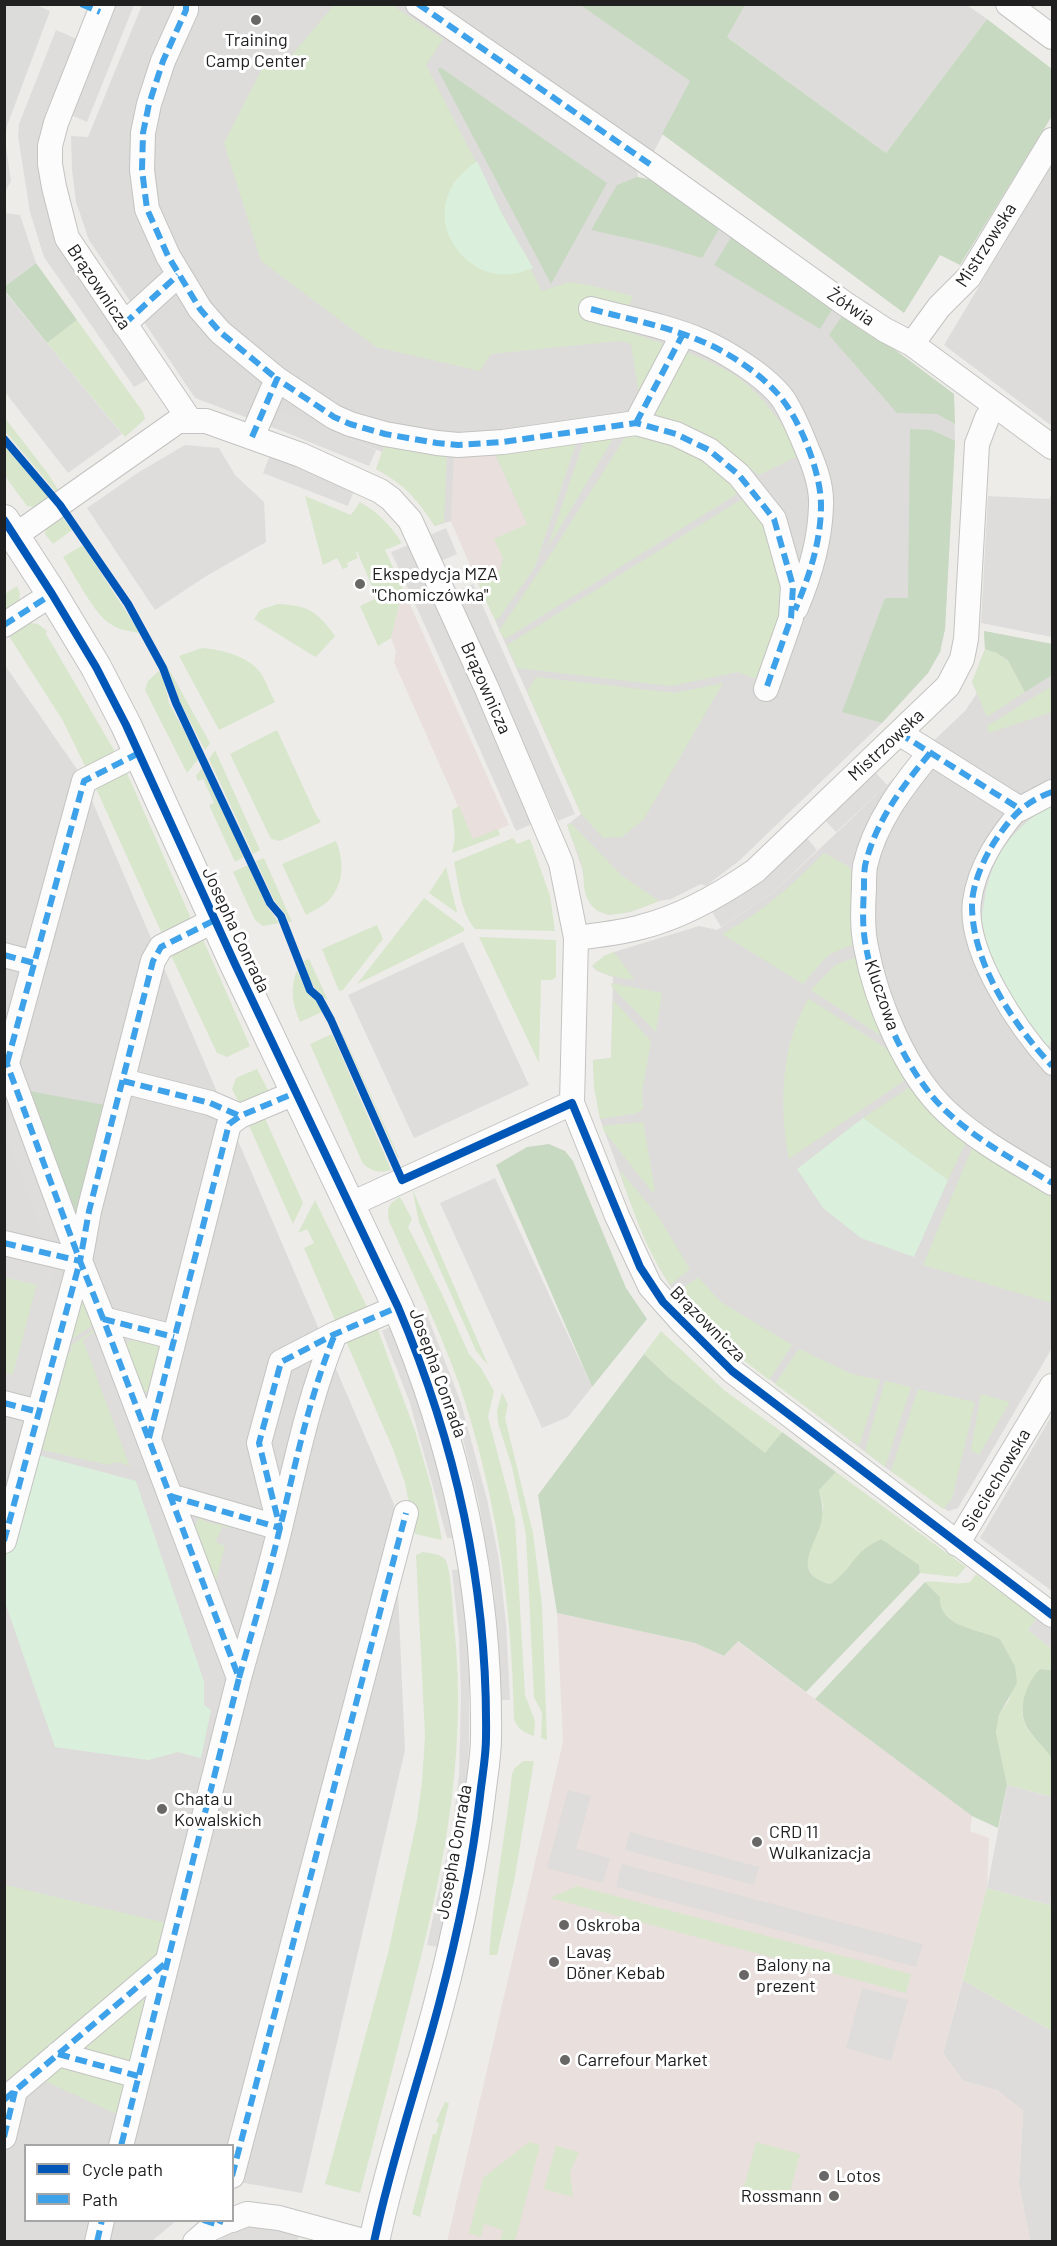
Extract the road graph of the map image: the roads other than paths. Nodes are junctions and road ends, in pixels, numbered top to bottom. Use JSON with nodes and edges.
{"nodes":[{"id":1,"x":186,"y":4,"type":"edge"},
{"id":2,"x":418,"y":4,"type":"edge"},
{"id":3,"x":1008,"y":4,"type":"edge"},
{"id":4,"x":94,"y":7,"type":"edge"},
{"id":5,"x":1053,"y":37,"type":"edge"},
{"id":6,"x":1053,"y":140,"type":"edge"},
{"id":7,"x":178,"y":275,"type":"junction"},
{"id":8,"x":591,"y":309,"type":"dead end"},
{"id":9,"x":124,"y":324,"type":"junction"},
{"id":10,"x":683,"y":334,"type":"junction"},
{"id":11,"x":912,"y":344,"type":"junction"},
{"id":12,"x":278,"y":379,"type":"junction"},
{"id":13,"x":995,"y":405,"type":"junction"},
{"id":14,"x":189,"y":419,"type":"junction"},
{"id":15,"x":636,"y":423,"type":"junction"},
{"id":16,"x":252,"y":437,"type":"junction"},
{"id":17,"x":1053,"y":447,"type":"edge"},
{"id":18,"x":10,"y":528,"type":"edge"},
{"id":19,"x":52,"y":594,"type":"junction"},
{"id":20,"x":791,"y":618,"type":"junction"},
{"id":21,"x":4,"y":625,"type":"edge"},
{"id":22,"x":766,"y":689,"type":"dead end"},
{"id":23,"x":899,"y":733,"type":"junction"},
{"id":24,"x":139,"y":753,"type":"junction"},
{"id":25,"x":930,"y":753,"type":"junction"},
{"id":26,"x":1053,"y":792,"type":"edge"},
{"id":27,"x":1020,"y":809,"type":"junction"},
{"id":28,"x":215,"y":920,"type":"junction"},
{"id":29,"x":576,"y":938,"type":"junction"},
{"id":30,"x":4,"y":956,"type":"edge"},
{"id":31,"x":34,"y":963,"type":"junction"},
{"id":32,"x":6,"y":1060,"type":"edge"},
{"id":33,"x":1053,"y":1066,"type":"edge"},
{"id":34,"x":123,"y":1081,"type":"junction"},
{"id":35,"x":297,"y":1092,"type":"junction"},
{"id":36,"x":572,"y":1103,"type":"junction"},
{"id":37,"x":240,"y":1116,"type":"junction"},
{"id":38,"x":1053,"y":1183,"type":"edge"},
{"id":39,"x":349,"y":1205,"type":"junction"},
{"id":40,"x":4,"y":1243,"type":"edge"},
{"id":41,"x":80,"y":1262,"type":"junction"},
{"id":42,"x":398,"y":1307,"type":"junction"},
{"id":43,"x":104,"y":1319,"type":"junction"},
{"id":44,"x":335,"y":1334,"type":"junction"},
{"id":45,"x":174,"y":1337,"type":"junction"},
{"id":46,"x":1053,"y":1386,"type":"edge"},
{"id":47,"x":4,"y":1403,"type":"edge"},
{"id":48,"x":39,"y":1412,"type":"junction"},
{"id":49,"x":148,"y":1438,"type":"junction"},
{"id":50,"x":170,"y":1496,"type":"junction"},
{"id":51,"x":406,"y":1513,"type":"dead end"},
{"id":52,"x":280,"y":1528,"type":"junction"},
{"id":53,"x":4,"y":1541,"type":"edge"},
{"id":54,"x":957,"y":1544,"type":"junction"},
{"id":55,"x":1053,"y":1615,"type":"edge"},
{"id":56,"x":239,"y":1678,"type":"junction"},
{"id":57,"x":167,"y":1962,"type":"junction"},
{"id":58,"x":58,"y":2054,"type":"junction"},
{"id":59,"x":138,"y":2076,"type":"junction"},
{"id":60,"x":10,"y":2095,"type":"edge"},
{"id":61,"x":4,"y":2137,"type":"edge"},
{"id":62,"x":121,"y":2144,"type":"edge"},
{"id":63,"x":234,"y":2168,"type":"edge"},
{"id":64,"x":234,"y":2218,"type":"edge"},
{"id":65,"x":102,"y":2222,"type":"edge"},
{"id":66,"x":220,"y":2222,"type":"edge"},
{"id":67,"x":97,"y":2241,"type":"edge"},
{"id":68,"x":195,"y":2241,"type":"edge"},
{"id":69,"x":367,"y":2241,"type":"edge"},
{"id":70,"x":374,"y":2241,"type":"edge"}],
"edges":[{"from":1,"to":7,"type":"street"},
{"from":2,"to":11,"type":"street","name":"Żółwia"},
{"from":3,"to":5,"type":"street"},
{"from":4,"to":9,"type":"street","name":"Brązownicza"},
{"from":6,"to":11,"type":"street","name":"Mistrzowska"},
{"from":7,"to":9,"type":"street"},
{"from":7,"to":12,"type":"street"},
{"from":8,"to":10,"type":"street"},
{"from":9,"to":14,"type":"street","name":"Brązownicza"},
{"from":10,"to":15,"type":"street"},
{"from":10,"to":20,"type":"street"},
{"from":11,"to":13,"type":"street","name":"Żółwia"},
{"from":12,"to":15,"type":"street"},
{"from":12,"to":16,"type":"street"},
{"from":13,"to":17,"type":"street","name":"Żółwia"},
{"from":13,"to":23,"type":"street","name":"Mistrzowska"},
{"from":14,"to":16,"type":"street","name":"Brązownicza"},
{"from":14,"to":18,"type":"street"},
{"from":15,"to":20,"type":"street"},
{"from":16,"to":29,"type":"street","name":"Brązownicza"},
{"from":18,"to":19,"type":"street","name":"Josepha Conrada"},
{"from":19,"to":21,"type":"street"},
{"from":19,"to":24,"type":"street","name":"Josepha Conrada"},
{"from":20,"to":22,"type":"street"},
{"from":23,"to":25,"type":"street"},
{"from":23,"to":29,"type":"street","name":"Mistrzowska"},
{"from":24,"to":28,"type":"street","name":"Josepha Conrada"},
{"from":24,"to":31,"type":"street"},
{"from":25,"to":27,"type":"street"},
{"from":25,"to":38,"type":"street","name":"Kluczowa"},
{"from":26,"to":27,"type":"street"},
{"from":27,"to":33,"type":"street"},
{"from":28,"to":34,"type":"street"},
{"from":28,"to":35,"type":"street","name":"Josepha Conrada"},
{"from":29,"to":36,"type":"street","name":"Brązownicza"},
{"from":30,"to":31,"type":"street"},
{"from":31,"to":32,"type":"street"},
{"from":32,"to":41,"type":"street"},
{"from":34,"to":37,"type":"street"},
{"from":34,"to":41,"type":"street"},
{"from":35,"to":37,"type":"street"},
{"from":35,"to":39,"type":"street","name":"Josepha Conrada"},
{"from":36,"to":39,"type":"street"},
{"from":36,"to":54,"type":"street","name":"Brązownicza"},
{"from":37,"to":45,"type":"street"},
{"from":39,"to":42,"type":"street","name":"Josepha Conrada"},
{"from":40,"to":41,"type":"street"},
{"from":41,"to":43,"type":"street"},
{"from":41,"to":48,"type":"street"},
{"from":42,"to":44,"type":"street"},
{"from":42,"to":70,"type":"street","name":"Josepha Conrada"},
{"from":43,"to":45,"type":"street"},
{"from":43,"to":49,"type":"street"},
{"from":44,"to":52,"type":"street"},
{"from":44,"to":52,"type":"street"},
{"from":45,"to":49,"type":"street"},
{"from":46,"to":54,"type":"street","name":"Sieciechowska"},
{"from":47,"to":48,"type":"street"},
{"from":48,"to":53,"type":"street"},
{"from":49,"to":50,"type":"street"},
{"from":50,"to":52,"type":"street"},
{"from":50,"to":56,"type":"street"},
{"from":51,"to":63,"type":"street"},
{"from":52,"to":56,"type":"street"},
{"from":54,"to":55,"type":"street","name":"Brązownicza"},
{"from":56,"to":57,"type":"street"},
{"from":57,"to":58,"type":"street"},
{"from":57,"to":59,"type":"street"},
{"from":58,"to":59,"type":"street"},
{"from":58,"to":60,"type":"street"},
{"from":59,"to":62,"type":"street"},
{"from":60,"to":61,"type":"street"},
{"from":64,"to":69,"type":"street"},
{"from":65,"to":67,"type":"street"},
{"from":66,"to":68,"type":"street"}]}
